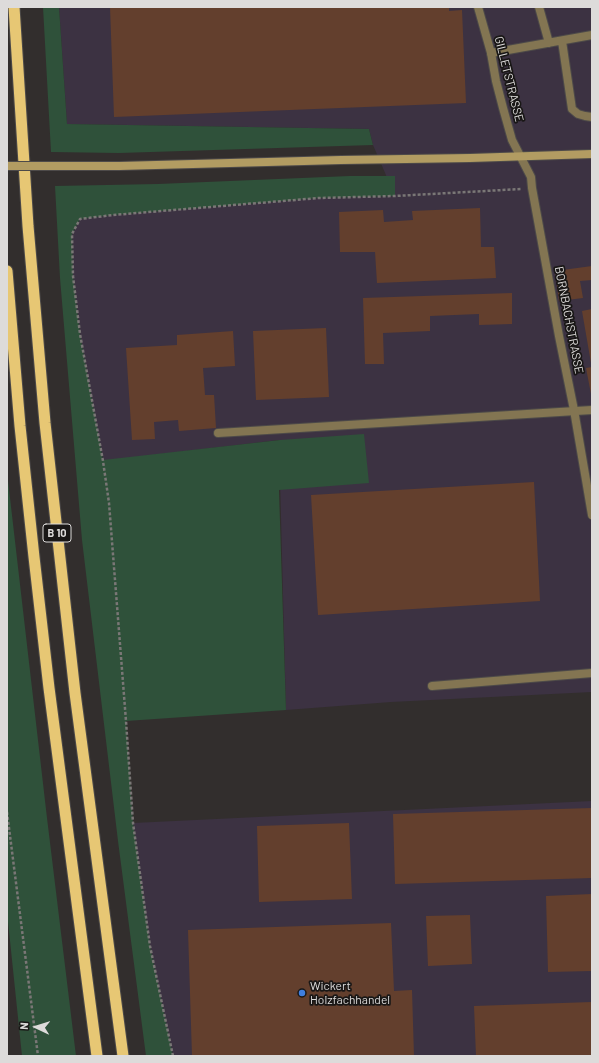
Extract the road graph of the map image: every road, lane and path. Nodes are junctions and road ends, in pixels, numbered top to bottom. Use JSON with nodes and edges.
{"nodes":[{"id":1,"x":14,"y":7,"type":"edge"},
{"id":2,"x":478,"y":7,"type":"edge"},
{"id":3,"x":539,"y":7,"type":"edge"},
{"id":4,"x":592,"y":36,"type":"edge"},
{"id":5,"x":562,"y":41,"type":"junction"},
{"id":6,"x":548,"y":43,"type":"junction"},
{"id":7,"x":491,"y":53,"type":"junction"},
{"id":8,"x":592,"y":117,"type":"edge"},
{"id":9,"x":592,"y":154,"type":"edge"},
{"id":10,"x":520,"y":156,"type":"junction"},
{"id":11,"x":7,"y":166,"type":"edge"},
{"id":12,"x":532,"y":188,"type":"junction"},
{"id":13,"x":7,"y":271,"type":"edge"},
{"id":14,"x":574,"y":410,"type":"junction"},
{"id":15,"x":592,"y":410,"type":"edge"},
{"id":16,"x":218,"y":433,"type":"dead end"},
{"id":17,"x":592,"y":515,"type":"edge"},
{"id":18,"x":592,"y":673,"type":"edge"},
{"id":19,"x":432,"y":686,"type":"dead end"},
{"id":20,"x":7,"y":812,"type":"edge"},
{"id":21,"x":38,"y":1056,"type":"edge"},
{"id":22,"x":97,"y":1056,"type":"edge"},
{"id":23,"x":123,"y":1056,"type":"edge"},
{"id":24,"x":173,"y":1056,"type":"edge"}],
"edges":[{"from":1,"to":23,"type":"highway","number":"B 10"},
{"from":2,"to":7,"type":"street","name":"GILLETSTRASSE"},
{"from":3,"to":6,"type":"street"},
{"from":4,"to":5,"type":"street"},
{"from":5,"to":6,"type":"street"},
{"from":5,"to":8,"type":"street"},
{"from":6,"to":7,"type":"street"},
{"from":7,"to":10,"type":"street","name":"GILLETSTRASSE"},
{"from":9,"to":10,"type":"main road"},
{"from":10,"to":11,"type":"main road","bridge":true},
{"from":10,"to":12,"type":"street","name":"BORNBACHSTRASSE"},
{"from":12,"to":14,"type":"street","name":"BORNBACHSTRASSE"},
{"from":12,"to":24,"type":"path"},
{"from":13,"to":22,"type":"highway","number":"B 10"},
{"from":14,"to":15,"type":"street"},
{"from":14,"to":16,"type":"street"},
{"from":14,"to":17,"type":"street","name":"BORNBACHSTRASSE"},
{"from":18,"to":19,"type":"street"},
{"from":20,"to":21,"type":"path"}]}
